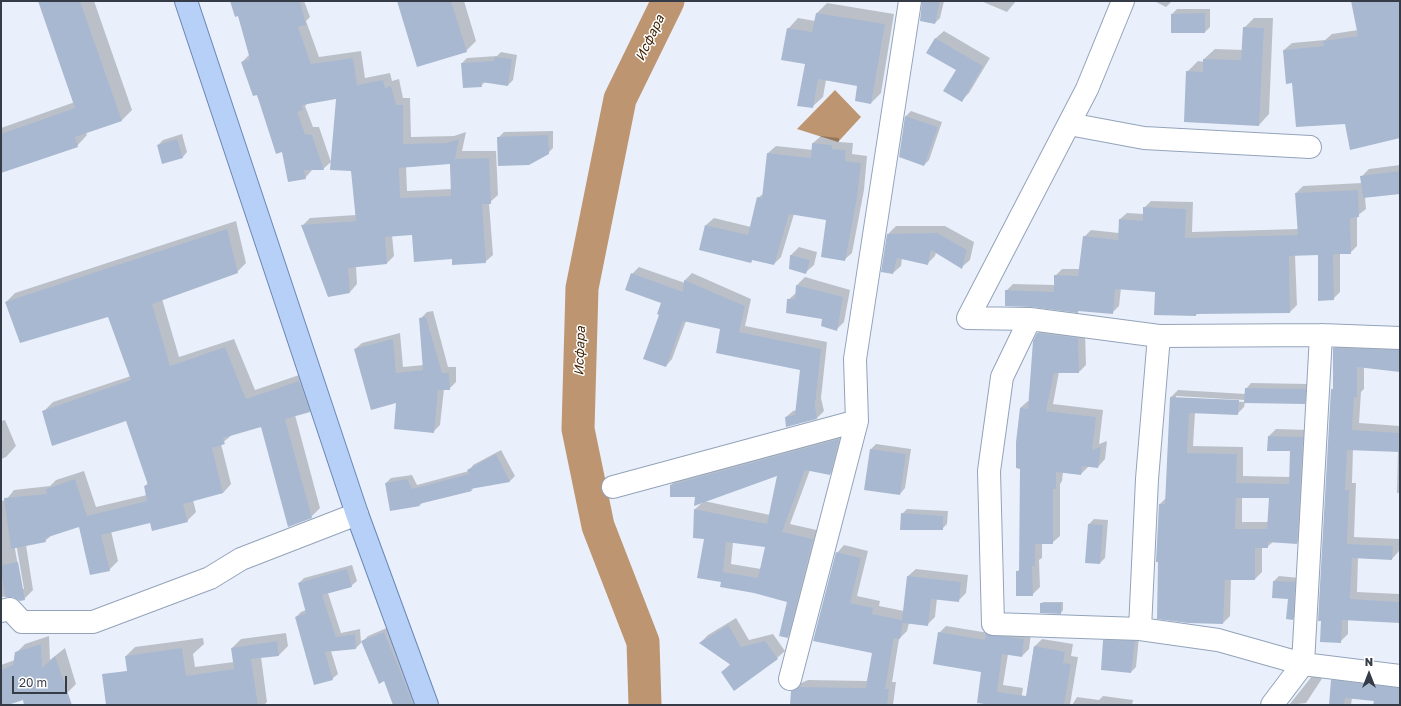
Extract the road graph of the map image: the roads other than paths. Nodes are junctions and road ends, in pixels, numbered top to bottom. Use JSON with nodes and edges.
{"nodes":[{"id":1,"x":186,"y":1,"type":"edge"},
{"id":2,"x":910,"y":1,"type":"edge"},
{"id":3,"x":1123,"y":1,"type":"edge"},
{"id":4,"x":1069,"y":124,"type":"junction"},
{"id":5,"x":1310,"y":147,"type":"dead end"},
{"id":6,"x":1030,"y":319,"type":"junction"},
{"id":7,"x":1321,"y":335,"type":"junction"},
{"id":8,"x":1159,"y":336,"type":"junction"},
{"id":9,"x":1400,"y":338,"type":"edge"},
{"id":10,"x":857,"y":421,"type":"junction"},
{"id":11,"x":613,"y":487,"type":"dead end"},
{"id":12,"x":357,"y":514,"type":"junction"},
{"id":13,"x":1,"y":611,"type":"edge"},
{"id":14,"x":1140,"y":629,"type":"junction"},
{"id":15,"x":1303,"y":664,"type":"junction"},
{"id":16,"x":1400,"y":676,"type":"edge"},
{"id":17,"x":790,"y":679,"type":"dead end"},
{"id":18,"x":427,"y":705,"type":"edge"},
{"id":19,"x":1272,"y":705,"type":"edge"}],
"edges":[{"from":1,"to":12,"type":"main road"},
{"from":2,"to":10,"type":"street"},
{"from":3,"to":4,"type":"street"},
{"from":4,"to":5,"type":"street"},
{"from":4,"to":6,"type":"street"},
{"from":6,"to":8,"type":"street"},
{"from":6,"to":14,"type":"street"},
{"from":7,"to":8,"type":"street"},
{"from":7,"to":9,"type":"street"},
{"from":7,"to":15,"type":"street"},
{"from":8,"to":14,"type":"street"},
{"from":10,"to":11,"type":"street"},
{"from":10,"to":17,"type":"street"},
{"from":12,"to":13,"type":"street"},
{"from":12,"to":18,"type":"main road"},
{"from":14,"to":15,"type":"street"},
{"from":15,"to":16,"type":"street"},
{"from":15,"to":19,"type":"street"}]}
